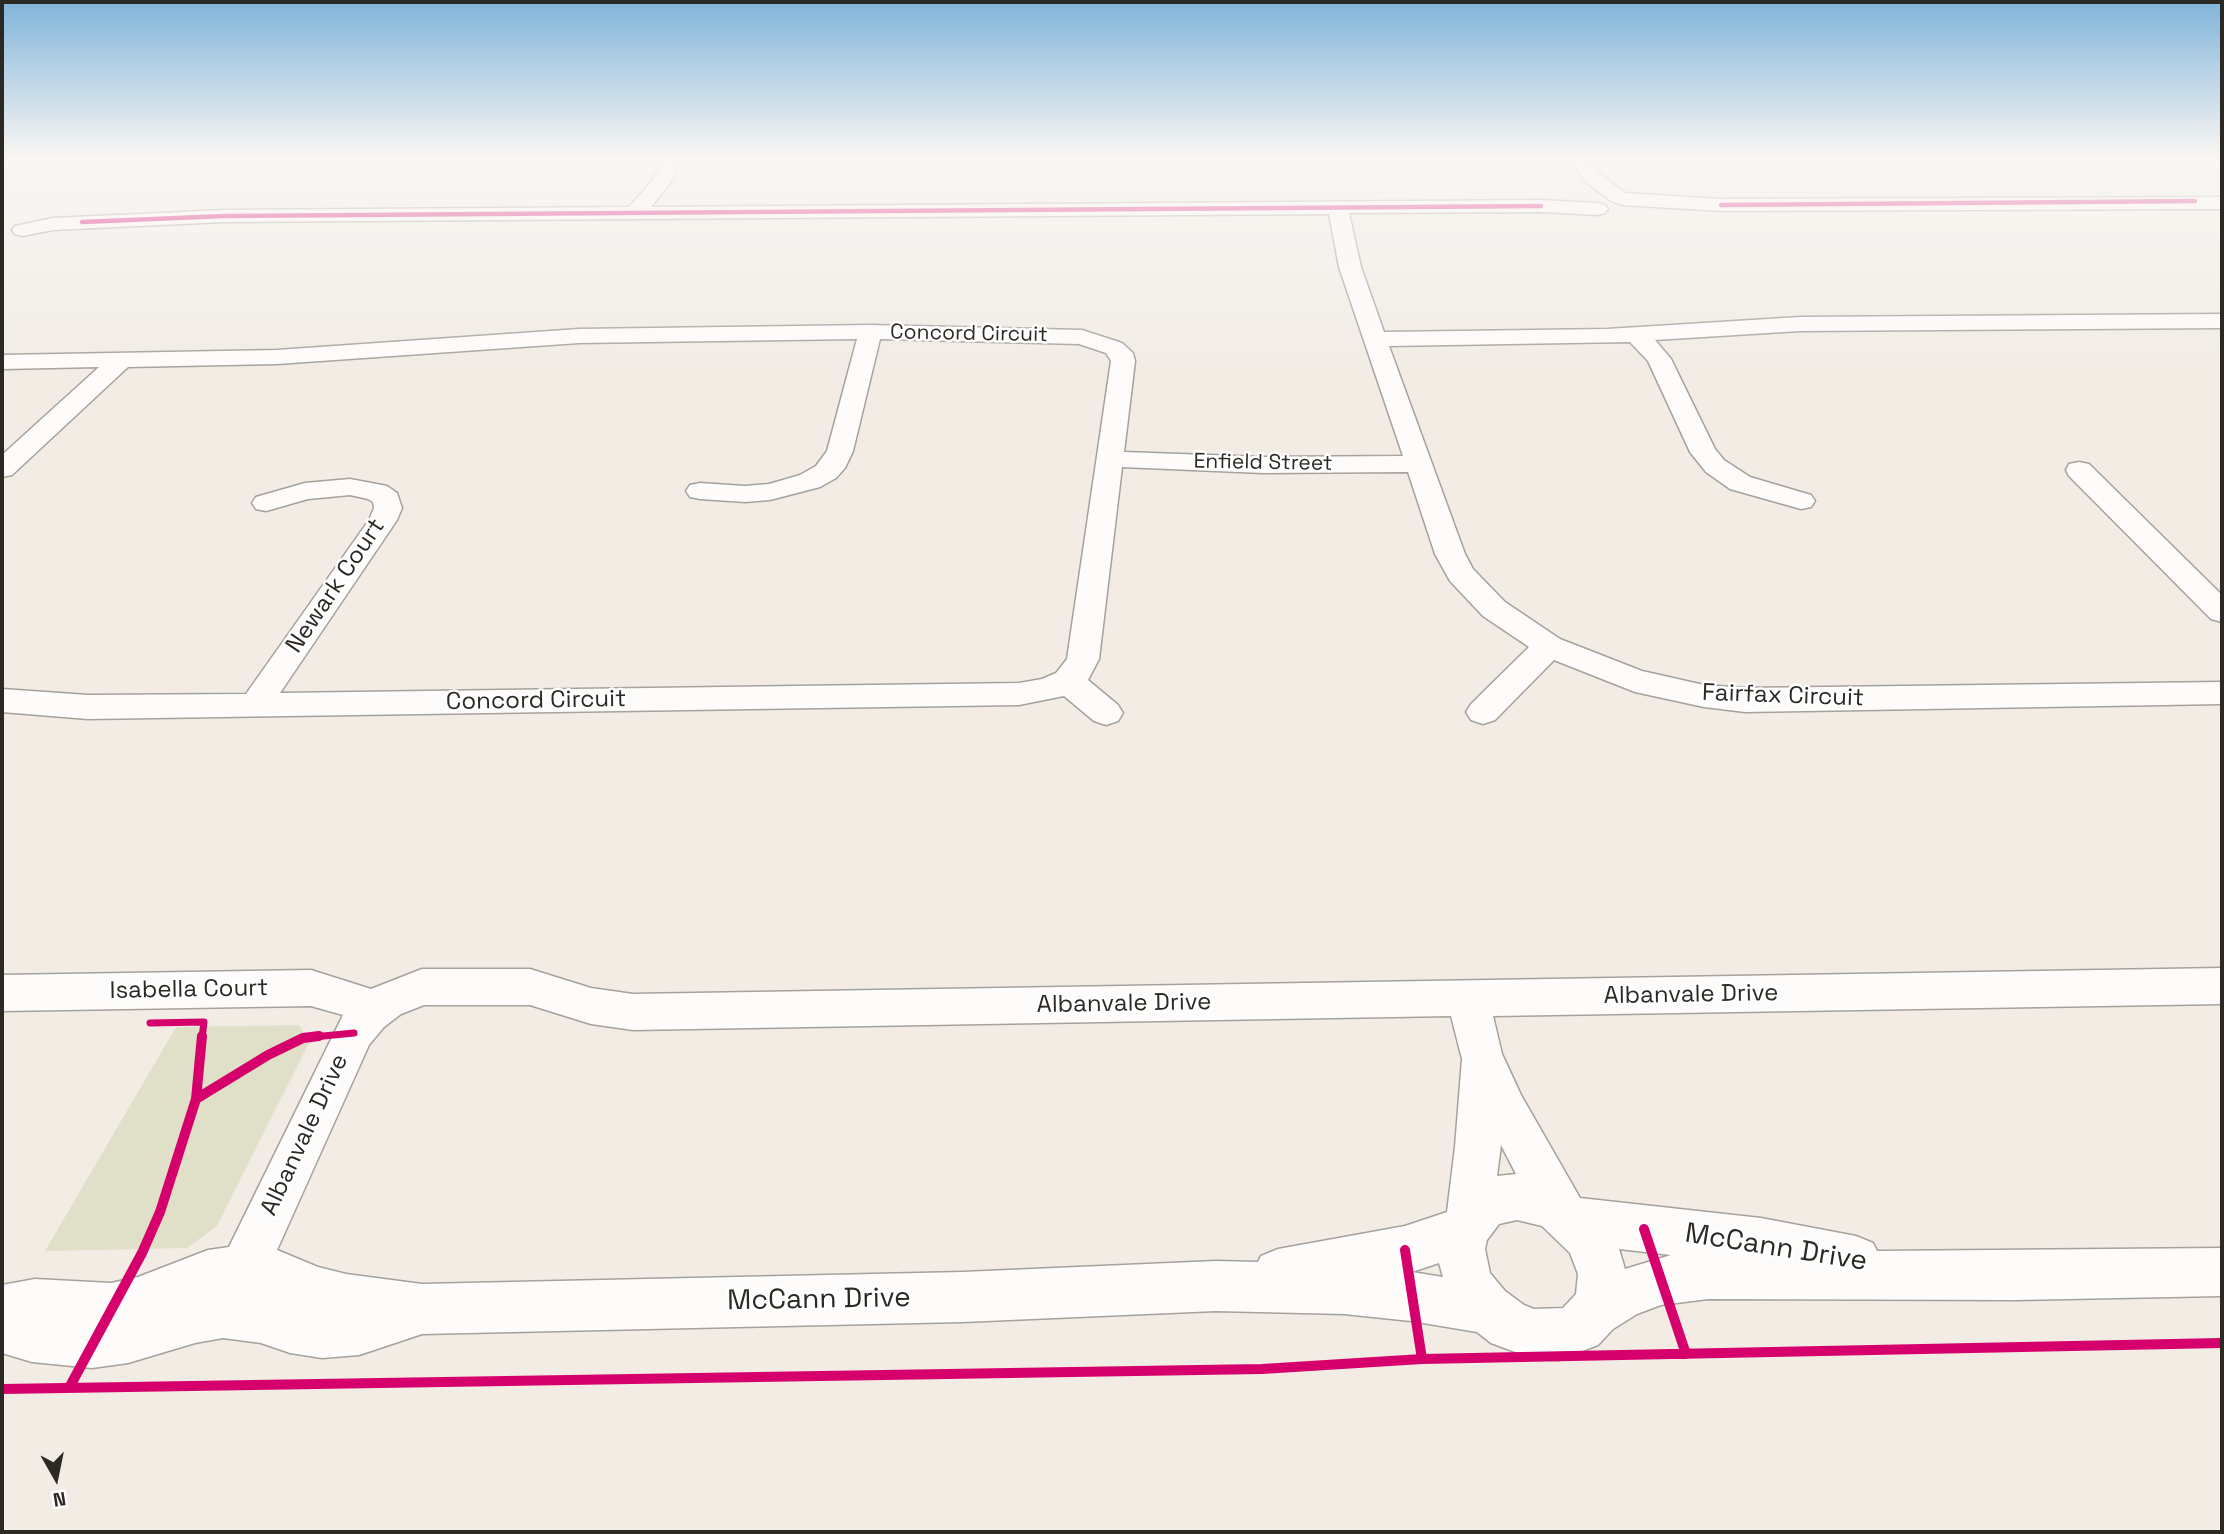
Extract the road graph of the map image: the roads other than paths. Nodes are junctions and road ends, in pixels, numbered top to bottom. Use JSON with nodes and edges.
{"nodes":[{"id":1,"x":1332,"y":230,"type":"edge"},
{"id":2,"x":2222,"y":320,"type":"edge"},
{"id":3,"x":870,"y":332,"type":"junction"},
{"id":4,"x":1637,"y":335,"type":"junction"},
{"id":5,"x":1374,"y":339,"type":"junction"},
{"id":6,"x":120,"y":361,"type":"junction"},
{"id":7,"x":2,"y":362,"type":"edge"},
{"id":8,"x":1110,"y":459,"type":"junction"},
{"id":9,"x":1417,"y":464,"type":"junction"},
{"id":10,"x":2,"y":469,"type":"edge"},
{"id":11,"x":2080,"y":470,"type":"dead end"},
{"id":12,"x":700,"y":491,"type":"dead end"},
{"id":13,"x":1801,"y":501,"type":"dead end"},
{"id":14,"x":266,"y":503,"type":"dead end"},
{"id":15,"x":2222,"y":612,"type":"edge"},
{"id":16,"x":1549,"y":646,"type":"junction"},
{"id":17,"x":1068,"y":681,"type":"junction"},
{"id":18,"x":2222,"y":693,"type":"edge"},
{"id":19,"x":2,"y":701,"type":"edge"},
{"id":20,"x":256,"y":705,"type":"junction"},
{"id":21,"x":1483,"y":712,"type":"dead end"},
{"id":22,"x":1106,"y":713,"type":"dead end"},
{"id":23,"x":2222,"y":986,"type":"edge"},
{"id":24,"x":2,"y":993,"type":"edge"},
{"id":25,"x":1468,"y":998,"type":"junction"},
{"id":26,"x":369,"y":1014,"type":"junction"},
{"id":27,"x":1481,"y":1054,"type":"junction"},
{"id":28,"x":1565,"y":1215,"type":"junction"},
{"id":29,"x":1467,"y":1226,"type":"junction"},
{"id":30,"x":2222,"y":1272,"type":"edge"},
{"id":31,"x":1937,"y":1276,"type":"junction"},
{"id":32,"x":1216,"y":1286,"type":"junction"},
{"id":33,"x":233,"y":1292,"type":"junction"},
{"id":34,"x":1487,"y":1309,"type":"junction"},
{"id":35,"x":2,"y":1310,"type":"edge"},
{"id":36,"x":1595,"y":1311,"type":"junction"},
{"id":37,"x":2,"y":1328,"type":"edge"}],
"edges":[{"from":1,"to":5,"type":"street","name":"Fairfax Circuit"},
{"from":2,"to":4,"type":"street"},
{"from":3,"to":6,"type":"street","name":"Concord Circuit"},
{"from":3,"to":8,"type":"street","name":"Concord Circuit"},
{"from":3,"to":12,"type":"street"},
{"from":4,"to":5,"type":"street"},
{"from":4,"to":13,"type":"street"},
{"from":5,"to":9,"type":"street","name":"Fairfax Circuit"},
{"from":6,"to":7,"type":"street","name":"Concord Circuit"},
{"from":6,"to":10,"type":"street"},
{"from":8,"to":9,"type":"street","name":"Enfield Street"},
{"from":8,"to":17,"type":"street","name":"Concord Circuit"},
{"from":9,"to":16,"type":"street","name":"Fairfax Circuit"},
{"from":11,"to":15,"type":"street"},
{"from":14,"to":20,"type":"street","name":"Newark Court"},
{"from":16,"to":18,"type":"street","name":"Fairfax Circuit"},
{"from":16,"to":21,"type":"street"},
{"from":17,"to":20,"type":"street","name":"Concord Circuit"},
{"from":17,"to":22,"type":"street"},
{"from":19,"to":20,"type":"street","name":"Concord Circuit"},
{"from":23,"to":25,"type":"street","name":"Albanvale Drive"},
{"from":24,"to":26,"type":"street","name":"Isabella Court"},
{"from":25,"to":26,"type":"street","name":"Albanvale Drive"},
{"from":25,"to":27,"type":"street"},
{"from":26,"to":33,"type":"street","name":"Albanvale Drive"},
{"from":27,"to":28,"type":"street"},
{"from":27,"to":29,"type":"street"},
{"from":28,"to":29,"type":"street"},
{"from":28,"to":31,"type":"street","name":"McCann Drive"},
{"from":28,"to":36,"type":"street"},
{"from":29,"to":32,"type":"street","name":"McCann Drive"},
{"from":29,"to":34,"type":"street"},
{"from":30,"to":31,"type":"street","name":"McCann Drive"},
{"from":31,"to":36,"type":"street","name":"McCann Drive"},
{"from":32,"to":33,"type":"street","name":"McCann Drive"},
{"from":32,"to":34,"type":"street","name":"McCann Drive"},
{"from":33,"to":35,"type":"street","name":"McCann Drive"},
{"from":33,"to":37,"type":"street","name":"McCann Drive"},
{"from":34,"to":36,"type":"street"}]}
